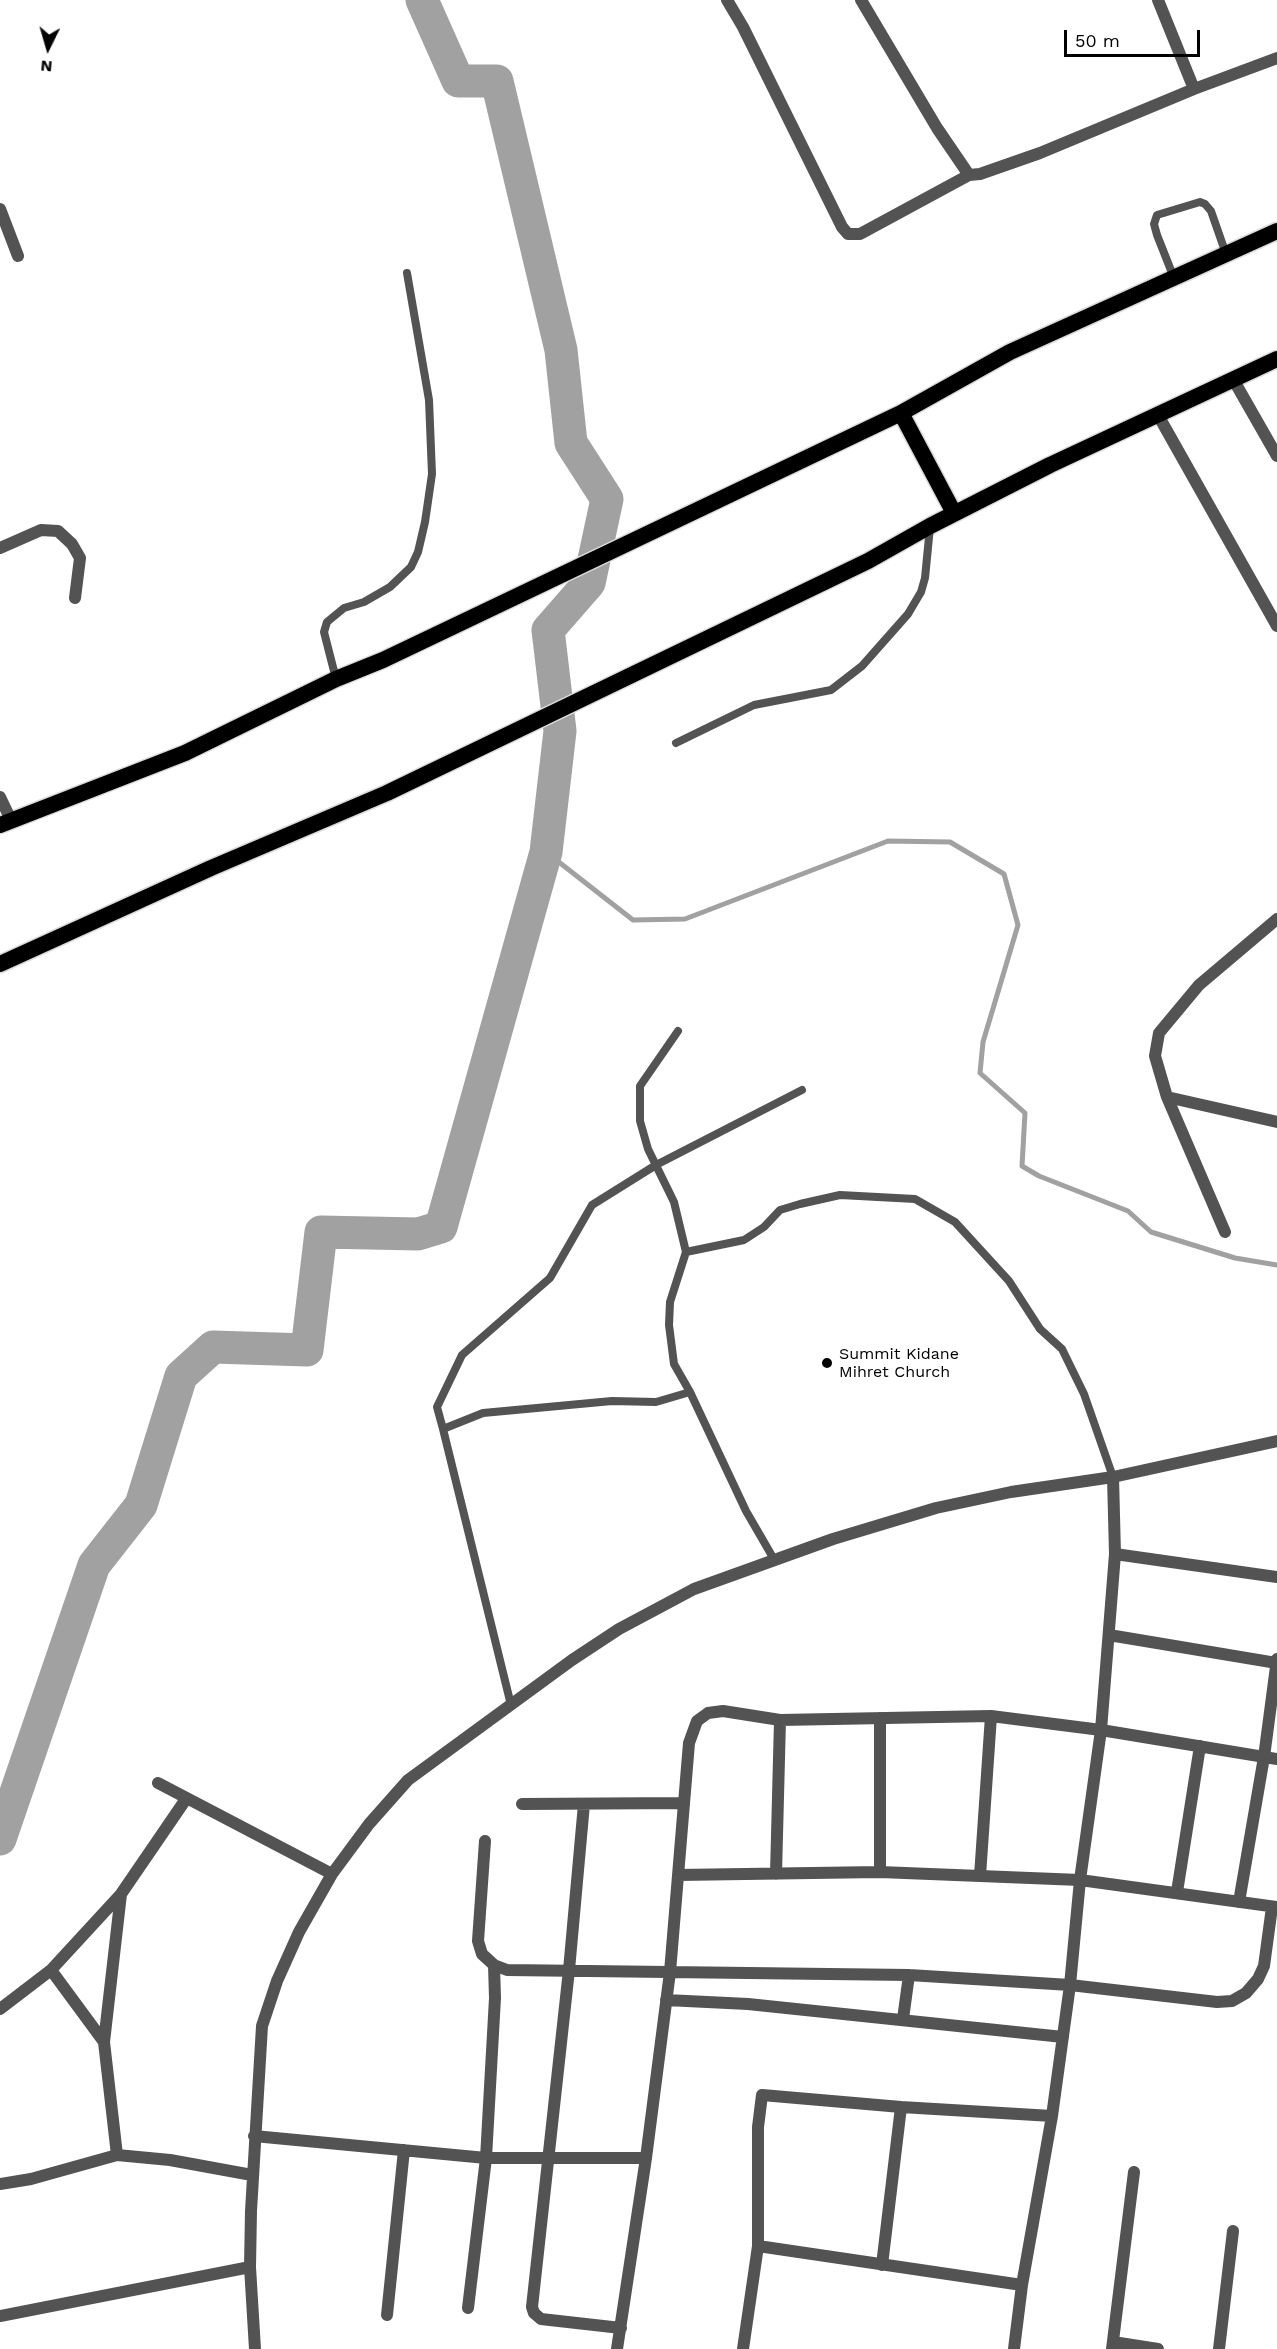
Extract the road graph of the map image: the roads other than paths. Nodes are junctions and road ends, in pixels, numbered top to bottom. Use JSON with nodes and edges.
{"nodes":[{"id":1,"x":727,"y":0,"type":"edge"},
{"id":2,"x":861,"y":0,"type":"edge"},
{"id":3,"x":1158,"y":0,"type":"edge"},
{"id":4,"x":1277,"y":58,"type":"edge"},
{"id":5,"x":1194,"y":89,"type":"junction"},
{"id":6,"x":969,"y":175,"type":"junction"},
{"id":7,"x":0,"y":209,"type":"edge"},
{"id":8,"x":1277,"y":231,"type":"edge"},
{"id":9,"x":1226,"y":255,"type":"junction"},
{"id":10,"x":18,"y":256,"type":"dead end"},
{"id":11,"x":406,"y":273,"type":"dead end"},
{"id":12,"x":1174,"y":279,"type":"junction"},
{"id":13,"x":1277,"y":359,"type":"edge"},
{"id":14,"x":1233,"y":379,"type":"junction"},
{"id":15,"x":901,"y":413,"type":"junction"},
{"id":16,"x":1158,"y":415,"type":"junction"},
{"id":17,"x":1277,"y":456,"type":"edge"},
{"id":18,"x":954,"y":513,"type":"junction"},
{"id":19,"x":930,"y":526,"type":"junction"},
{"id":20,"x":0,"y":548,"type":"edge"},
{"id":21,"x":75,"y":598,"type":"dead end"},
{"id":22,"x":1277,"y":626,"type":"edge"},
{"id":23,"x":336,"y":679,"type":"junction"},
{"id":24,"x":676,"y":743,"type":"dead end"},
{"id":25,"x":0,"y":797,"type":"edge"},
{"id":26,"x":5,"y":823,"type":"edge"},
{"id":27,"x":1277,"y":919,"type":"edge"},
{"id":28,"x":0,"y":964,"type":"edge"},
{"id":29,"x":678,"y":1031,"type":"dead end"},
{"id":30,"x":802,"y":1090,"type":"dead end"},
{"id":31,"x":1167,"y":1097,"type":"junction"},
{"id":32,"x":1277,"y":1122,"type":"edge"},
{"id":33,"x":656,"y":1165,"type":"junction"},
{"id":34,"x":1225,"y":1232,"type":"dead end"},
{"id":35,"x":686,"y":1252,"type":"junction"},
{"id":36,"x":690,"y":1392,"type":"junction"},
{"id":37,"x":443,"y":1429,"type":"junction"},
{"id":38,"x":1277,"y":1442,"type":"edge"},
{"id":39,"x":1113,"y":1477,"type":"junction"},
{"id":40,"x":1115,"y":1554,"type":"junction"},
{"id":41,"x":775,"y":1561,"type":"junction"},
{"id":42,"x":1277,"y":1577,"type":"edge"},
{"id":43,"x":1109,"y":1635,"type":"junction"},
{"id":44,"x":1277,"y":1662,"type":"edge"},
{"id":45,"x":511,"y":1705,"type":"junction"},
{"id":46,"x":991,"y":1716,"type":"junction"},
{"id":47,"x":880,"y":1718,"type":"junction"},
{"id":48,"x":780,"y":1720,"type":"junction"},
{"id":49,"x":1101,"y":1730,"type":"junction"},
{"id":50,"x":1200,"y":1746,"type":"junction"},
{"id":51,"x":1270,"y":1758,"type":"edge"},
{"id":52,"x":158,"y":1783,"type":"dead end"},
{"id":53,"x":186,"y":1799,"type":"junction"},
{"id":54,"x":683,"y":1803,"type":"junction"},
{"id":55,"x":522,"y":1804,"type":"dead end"},
{"id":56,"x":584,"y":1804,"type":"junction"},
{"id":57,"x":485,"y":1841,"type":"dead end"},
{"id":58,"x":880,"y":1872,"type":"junction"},
{"id":59,"x":332,"y":1874,"type":"junction"},
{"id":60,"x":776,"y":1874,"type":"junction"},
{"id":61,"x":678,"y":1875,"type":"junction"},
{"id":62,"x":980,"y":1876,"type":"junction"},
{"id":63,"x":1080,"y":1880,"type":"junction"},
{"id":64,"x":1177,"y":1892,"type":"junction"},
{"id":65,"x":121,"y":1894,"type":"junction"},
{"id":66,"x":1239,"y":1902,"type":"junction"},
{"id":67,"x":1274,"y":1907,"type":"edge"},
{"id":68,"x":494,"y":1965,"type":"junction"},
{"id":69,"x":51,"y":1970,"type":"junction"},
{"id":70,"x":569,"y":1970,"type":"junction"},
{"id":71,"x":670,"y":1972,"type":"junction"},
{"id":72,"x":909,"y":1975,"type":"junction"},
{"id":73,"x":1070,"y":1985,"type":"junction"},
{"id":74,"x":666,"y":2000,"type":"junction"},
{"id":75,"x":0,"y":2009,"type":"edge"},
{"id":76,"x":903,"y":2019,"type":"junction"},
{"id":77,"x":1063,"y":2037,"type":"junction"},
{"id":78,"x":104,"y":2042,"type":"junction"},
{"id":79,"x":901,"y":2107,"type":"junction"},
{"id":80,"x":1052,"y":2116,"type":"junction"},
{"id":81,"x":254,"y":2136,"type":"junction"},
{"id":82,"x":404,"y":2150,"type":"junction"},
{"id":83,"x":117,"y":2155,"type":"junction"},
{"id":84,"x":549,"y":2157,"type":"junction"},
{"id":85,"x":486,"y":2158,"type":"junction"},
{"id":86,"x":646,"y":2158,"type":"junction"},
{"id":87,"x":1134,"y":2172,"type":"dead end"},
{"id":88,"x":252,"y":2175,"type":"junction"},
{"id":89,"x":0,"y":2184,"type":"edge"},
{"id":90,"x":1233,"y":2231,"type":"dead end"},
{"id":91,"x":758,"y":2246,"type":"junction"},
{"id":92,"x":882,"y":2265,"type":"junction"},
{"id":93,"x":250,"y":2266,"type":"junction"},
{"id":94,"x":1022,"y":2285,"type":"junction"},
{"id":95,"x":468,"y":2308,"type":"dead end"},
{"id":96,"x":387,"y":2315,"type":"dead end"},
{"id":97,"x":0,"y":2316,"type":"edge"},
{"id":98,"x":621,"y":2328,"type":"junction"},
{"id":99,"x":1113,"y":2345,"type":"edge"},
{"id":100,"x":255,"y":2349,"type":"edge"},
{"id":101,"x":617,"y":2349,"type":"edge"},
{"id":102,"x":743,"y":2349,"type":"edge"},
{"id":103,"x":1014,"y":2349,"type":"edge"},
{"id":104,"x":1158,"y":2349,"type":"edge"},
{"id":105,"x":1219,"y":2349,"type":"edge"}],
"edges":[{"from":1,"to":6,"type":"street"},
{"from":2,"to":6,"type":"street"},
{"from":3,"to":5,"type":"street"},
{"from":4,"to":5,"type":"street"},
{"from":5,"to":6,"type":"street"},
{"from":7,"to":10,"type":"street"},
{"from":8,"to":9,"type":"highway"},
{"from":9,"to":12,"type":"highway"},
{"from":9,"to":12,"type":"lane"},
{"from":11,"to":23,"type":"lane"},
{"from":12,"to":15,"type":"highway"},
{"from":13,"to":14,"type":"highway"},
{"from":14,"to":16,"type":"highway"},
{"from":14,"to":17,"type":"street"},
{"from":15,"to":18,"type":"highway"},
{"from":15,"to":23,"type":"highway"},
{"from":16,"to":18,"type":"highway"},
{"from":16,"to":22,"type":"street"},
{"from":18,"to":19,"type":"highway"},
{"from":19,"to":24,"type":"lane"},
{"from":19,"to":28,"type":"highway"},
{"from":20,"to":21,"type":"street"},
{"from":23,"to":26,"type":"highway"},
{"from":25,"to":26,"type":"street"},
{"from":27,"to":31,"type":"street"},
{"from":29,"to":33,"type":"lane"},
{"from":30,"to":33,"type":"lane"},
{"from":31,"to":32,"type":"street"},
{"from":31,"to":34,"type":"street"},
{"from":33,"to":35,"type":"lane"},
{"from":33,"to":37,"type":"lane"},
{"from":35,"to":36,"type":"lane"},
{"from":35,"to":39,"type":"lane"},
{"from":36,"to":37,"type":"lane"},
{"from":36,"to":41,"type":"lane"},
{"from":37,"to":45,"type":"lane"},
{"from":38,"to":39,"type":"street"},
{"from":39,"to":40,"type":"street"},
{"from":39,"to":41,"type":"street"},
{"from":40,"to":42,"type":"street"},
{"from":40,"to":43,"type":"street"},
{"from":41,"to":45,"type":"street"},
{"from":43,"to":44,"type":"street"},
{"from":43,"to":49,"type":"street"},
{"from":44,"to":51,"type":"street"},
{"from":45,"to":59,"type":"street"},
{"from":46,"to":47,"type":"street"},
{"from":46,"to":49,"type":"street"},
{"from":46,"to":62,"type":"street"},
{"from":47,"to":48,"type":"street"},
{"from":47,"to":58,"type":"street"},
{"from":48,"to":54,"type":"street"},
{"from":48,"to":60,"type":"street"},
{"from":49,"to":50,"type":"street"},
{"from":49,"to":63,"type":"street"},
{"from":50,"to":51,"type":"street"},
{"from":50,"to":64,"type":"street"},
{"from":51,"to":66,"type":"street"},
{"from":52,"to":53,"type":"street"},
{"from":53,"to":59,"type":"street"},
{"from":53,"to":65,"type":"street"},
{"from":54,"to":56,"type":"street"},
{"from":54,"to":61,"type":"street"},
{"from":55,"to":56,"type":"street"},
{"from":56,"to":70,"type":"street"},
{"from":57,"to":68,"type":"street"},
{"from":58,"to":60,"type":"street"},
{"from":58,"to":62,"type":"street"},
{"from":59,"to":81,"type":"street"},
{"from":60,"to":61,"type":"street"},
{"from":61,"to":71,"type":"street"},
{"from":62,"to":63,"type":"street"},
{"from":63,"to":64,"type":"street"},
{"from":63,"to":73,"type":"street"},
{"from":64,"to":66,"type":"street"},
{"from":65,"to":69,"type":"street"},
{"from":65,"to":78,"type":"street"},
{"from":66,"to":67,"type":"street"},
{"from":67,"to":73,"type":"street"},
{"from":68,"to":70,"type":"street"},
{"from":68,"to":85,"type":"street"},
{"from":69,"to":75,"type":"street"},
{"from":69,"to":78,"type":"street"},
{"from":70,"to":71,"type":"street"},
{"from":70,"to":84,"type":"street"},
{"from":71,"to":72,"type":"street"},
{"from":71,"to":74,"type":"street"},
{"from":72,"to":73,"type":"street"},
{"from":72,"to":76,"type":"street"},
{"from":73,"to":77,"type":"street"},
{"from":74,"to":76,"type":"street"},
{"from":74,"to":86,"type":"street"},
{"from":76,"to":77,"type":"street"},
{"from":77,"to":80,"type":"street"},
{"from":78,"to":83,"type":"street"},
{"from":79,"to":80,"type":"street"},
{"from":79,"to":91,"type":"street"},
{"from":79,"to":92,"type":"street"},
{"from":80,"to":94,"type":"street"},
{"from":81,"to":82,"type":"street"},
{"from":81,"to":88,"type":"street"},
{"from":82,"to":85,"type":"street"},
{"from":82,"to":96,"type":"street"},
{"from":83,"to":88,"type":"street"},
{"from":83,"to":89,"type":"street"},
{"from":84,"to":85,"type":"street"},
{"from":84,"to":86,"type":"street"},
{"from":84,"to":98,"type":"street"},
{"from":85,"to":95,"type":"street"},
{"from":86,"to":98,"type":"street"},
{"from":87,"to":99,"type":"street"},
{"from":88,"to":93,"type":"street"},
{"from":90,"to":105,"type":"street"},
{"from":91,"to":92,"type":"street"},
{"from":91,"to":102,"type":"street"},
{"from":92,"to":94,"type":"street"},
{"from":93,"to":97,"type":"street"},
{"from":93,"to":100,"type":"street"},
{"from":94,"to":103,"type":"street"},
{"from":98,"to":101,"type":"street"},
{"from":99,"to":104,"type":"street"}]}
